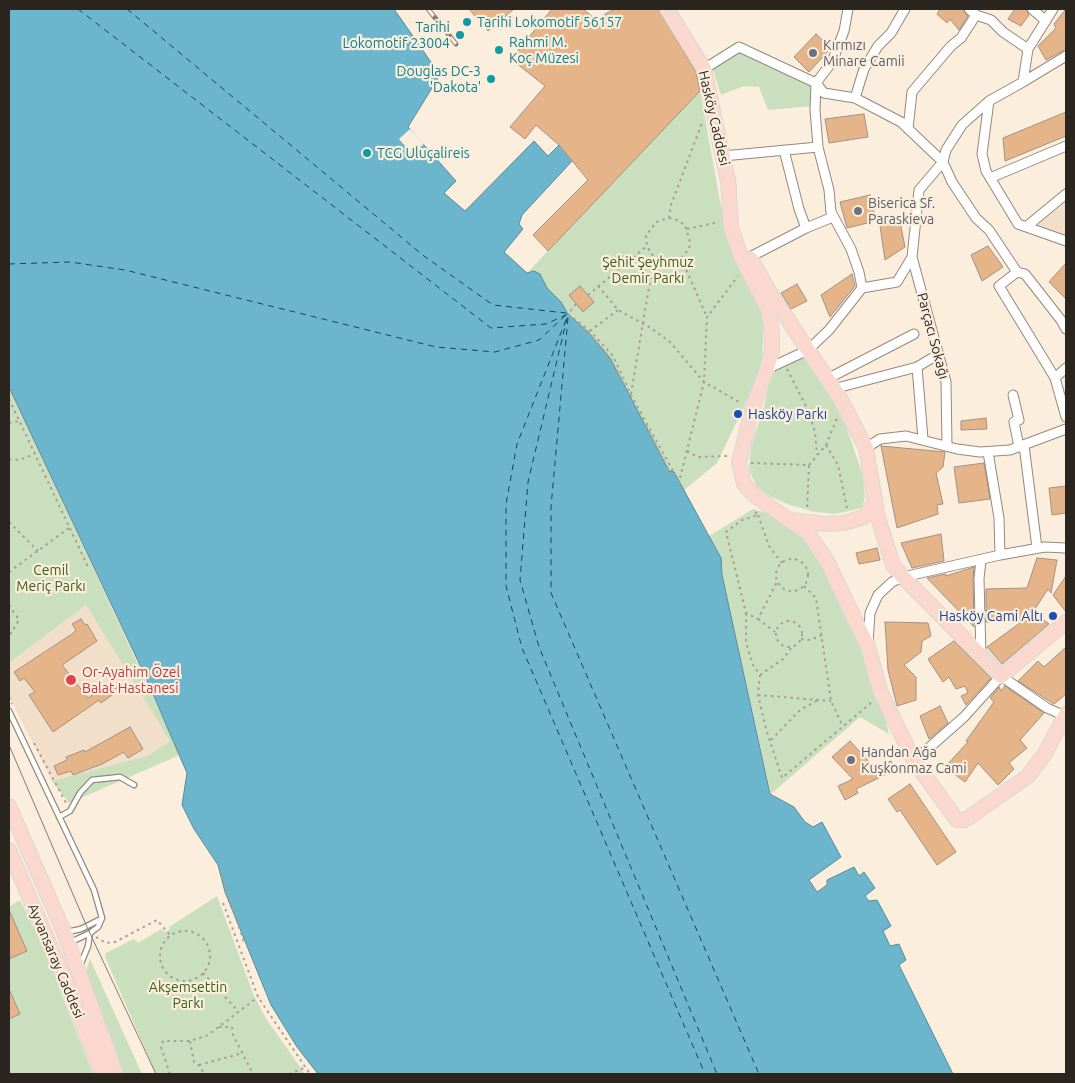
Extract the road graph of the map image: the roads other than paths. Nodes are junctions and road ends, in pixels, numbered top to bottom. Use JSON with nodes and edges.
{"nodes":[{"id":1,"x":667,"y":9,"type":"edge"},
{"id":2,"x":848,"y":9,"type":"edge"},
{"id":3,"x":905,"y":9,"type":"edge"},
{"id":4,"x":1032,"y":9,"type":"edge"},
{"id":5,"x":1053,"y":9,"type":"edge"},
{"id":6,"x":972,"y":12,"type":"edge"},
{"id":7,"x":1046,"y":21,"type":"junction"},
{"id":8,"x":1028,"y":49,"type":"junction"},
{"id":9,"x":1066,"y":56,"type":"edge"},
{"id":10,"x":704,"y":69,"type":"junction"},
{"id":11,"x":1023,"y":82,"type":"junction"},
{"id":12,"x":816,"y":83,"type":"junction"},
{"id":13,"x":855,"y":98,"type":"junction"},
{"id":14,"x":990,"y":101,"type":"junction"},
{"id":15,"x":908,"y":129,"type":"junction"},
{"id":16,"x":1066,"y":146,"type":"edge"},
{"id":17,"x":818,"y":147,"type":"junction"},
{"id":18,"x":784,"y":150,"type":"junction"},
{"id":19,"x":723,"y":156,"type":"junction"},
{"id":20,"x":943,"y":162,"type":"junction"},
{"id":21,"x":728,"y":178,"type":"junction"},
{"id":22,"x":990,"y":178,"type":"junction"},
{"id":23,"x":1066,"y":194,"type":"edge"},
{"id":24,"x":833,"y":217,"type":"junction"},
{"id":25,"x":1026,"y":227,"type":"junction"},
{"id":26,"x":806,"y":228,"type":"junction"},
{"id":27,"x":1066,"y":241,"type":"edge"},
{"id":28,"x":912,"y":257,"type":"junction"},
{"id":29,"x":748,"y":261,"type":"junction"},
{"id":30,"x":1017,"y":272,"type":"junction"},
{"id":31,"x":862,"y":288,"type":"junction"},
{"id":32,"x":1064,"y":318,"type":"edge"},
{"id":33,"x":1066,"y":329,"type":"edge"},
{"id":34,"x":914,"y":334,"type":"dead end"},
{"id":35,"x":808,"y":350,"type":"junction"},
{"id":36,"x":938,"y":354,"type":"junction"},
{"id":37,"x":917,"y":367,"type":"junction"},
{"id":38,"x":1066,"y":368,"type":"edge"},
{"id":39,"x":767,"y":369,"type":"junction"},
{"id":40,"x":1055,"y":378,"type":"junction"},
{"id":41,"x":830,"y":384,"type":"junction"},
{"id":42,"x":1013,"y":395,"type":"dead end"},
{"id":43,"x":1066,"y":417,"type":"edge"},
{"id":44,"x":1066,"y":428,"type":"edge"},
{"id":45,"x":923,"y":439,"type":"junction"},
{"id":46,"x":947,"y":446,"type":"junction"},
{"id":47,"x":1022,"y":446,"type":"junction"},
{"id":48,"x":866,"y":448,"type":"junction"},
{"id":49,"x":988,"y":452,"type":"junction"},
{"id":50,"x":875,"y":503,"type":"junction"},
{"id":51,"x":791,"y":520,"type":"junction"},
{"id":52,"x":1037,"y":548,"type":"junction"},
{"id":53,"x":1066,"y":548,"type":"edge"},
{"id":54,"x":1000,"y":555,"type":"junction"},
{"id":55,"x":981,"y":560,"type":"junction"},
{"id":56,"x":903,"y":577,"type":"junction"},
{"id":57,"x":1066,"y":622,"type":"edge"},
{"id":58,"x":868,"y":648,"type":"junction"},
{"id":59,"x":981,"y":655,"type":"junction"},
{"id":60,"x":1001,"y":676,"type":"junction"},
{"id":61,"x":9,"y":711,"type":"edge"},
{"id":62,"x":1065,"y":715,"type":"edge"},
{"id":63,"x":914,"y":762,"type":"junction"},
{"id":64,"x":134,"y":785,"type":"dead end"},
{"id":65,"x":9,"y":806,"type":"edge"},
{"id":66,"x":59,"y":818,"type":"junction"},
{"id":67,"x":9,"y":851,"type":"edge"},
{"id":68,"x":102,"y":918,"type":"junction"},
{"id":69,"x":40,"y":922,"type":"junction"},
{"id":70,"x":90,"y":933,"type":"junction"},
{"id":71,"x":66,"y":937,"type":"junction"},
{"id":72,"x":78,"y":970,"type":"junction"},
{"id":73,"x":102,"y":1074,"type":"edge"},
{"id":74,"x":116,"y":1074,"type":"edge"}],
"edges":[{"from":1,"to":10,"type":"main road","name":"Hasköy Caddesi"},
{"from":2,"to":12,"type":"street"},
{"from":3,"to":13,"type":"street"},
{"from":4,"to":7,"type":"street"},
{"from":5,"to":7,"type":"street"},
{"from":6,"to":8,"type":"street"},
{"from":6,"to":15,"type":"street"},
{"from":7,"to":8,"type":"street"},
{"from":8,"to":11,"type":"street"},
{"from":9,"to":11,"type":"street"},
{"from":10,"to":12,"type":"street"},
{"from":10,"to":19,"type":"main road","name":"Hasköy Caddesi"},
{"from":11,"to":14,"type":"street"},
{"from":12,"to":13,"type":"street"},
{"from":12,"to":17,"type":"street"},
{"from":13,"to":15,"type":"street"},
{"from":14,"to":20,"type":"street"},
{"from":14,"to":22,"type":"street"},
{"from":15,"to":20,"type":"street"},
{"from":16,"to":22,"type":"street"},
{"from":17,"to":18,"type":"street"},
{"from":17,"to":24,"type":"street"},
{"from":18,"to":19,"type":"street"},
{"from":18,"to":26,"type":"street"},
{"from":19,"to":21,"type":"main road","name":"Hasköy Caddesi"},
{"from":20,"to":28,"type":"street"},
{"from":20,"to":30,"type":"street"},
{"from":21,"to":29,"type":"main road"},
{"from":21,"to":29,"type":"main road"},
{"from":22,"to":25,"type":"street"},
{"from":23,"to":25,"type":"street"},
{"from":24,"to":26,"type":"street"},
{"from":24,"to":31,"type":"street"},
{"from":25,"to":27,"type":"street"},
{"from":26,"to":29,"type":"street"},
{"from":28,"to":31,"type":"street"},
{"from":28,"to":36,"type":"street","name":"Parçacı Sokağı"},
{"from":29,"to":35,"type":"main road"},
{"from":29,"to":39,"type":"main road"},
{"from":30,"to":32,"type":"street"},
{"from":30,"to":40,"type":"street"},
{"from":31,"to":35,"type":"street"},
{"from":32,"to":33,"type":"street"},
{"from":34,"to":41,"type":"street"},
{"from":35,"to":39,"type":"street"},
{"from":35,"to":41,"type":"main road"},
{"from":36,"to":37,"type":"street"},
{"from":36,"to":46,"type":"street","name":"Parçacı Sokağı"},
{"from":37,"to":41,"type":"street"},
{"from":37,"to":45,"type":"street"},
{"from":38,"to":40,"type":"street"},
{"from":39,"to":51,"type":"main road"},
{"from":40,"to":43,"type":"street"},
{"from":41,"to":48,"type":"main road"},
{"from":42,"to":47,"type":"street"},
{"from":44,"to":47,"type":"street"},
{"from":45,"to":46,"type":"street"},
{"from":45,"to":48,"type":"street"},
{"from":46,"to":49,"type":"street"},
{"from":47,"to":49,"type":"street"},
{"from":47,"to":52,"type":"street"},
{"from":48,"to":50,"type":"main road"},
{"from":49,"to":54,"type":"street"},
{"from":50,"to":51,"type":"main road"},
{"from":50,"to":56,"type":"main road"},
{"from":51,"to":58,"type":"main road"},
{"from":52,"to":53,"type":"street"},
{"from":52,"to":54,"type":"street"},
{"from":54,"to":55,"type":"street"},
{"from":55,"to":56,"type":"street"},
{"from":55,"to":59,"type":"street"},
{"from":56,"to":58,"type":"street"},
{"from":56,"to":59,"type":"main road"},
{"from":57,"to":60,"type":"main road"},
{"from":58,"to":63,"type":"main road"},
{"from":59,"to":60,"type":"main road"},
{"from":60,"to":62,"type":"street"},
{"from":60,"to":63,"type":"street"},
{"from":61,"to":66,"type":"lane"},
{"from":62,"to":63,"type":"main road"},
{"from":64,"to":66,"type":"lane"},
{"from":65,"to":71,"type":"main road","name":"Ayvansaray Caddesi"},
{"from":66,"to":68,"type":"lane"},
{"from":67,"to":69,"type":"main road","name":"Ayvansaray Caddesi"},
{"from":68,"to":70,"type":"lane"},
{"from":68,"to":71,"type":"lane"},
{"from":69,"to":71,"type":"main road"},
{"from":69,"to":73,"type":"main road","name":"Ayvansaray Caddesi"},
{"from":70,"to":71,"type":"lane"},
{"from":70,"to":72,"type":"lane"},
{"from":71,"to":72,"type":"main road","name":"Ayvansaray Caddesi"},
{"from":72,"to":74,"type":"main road","name":"Ayvansaray Caddesi"}]}
